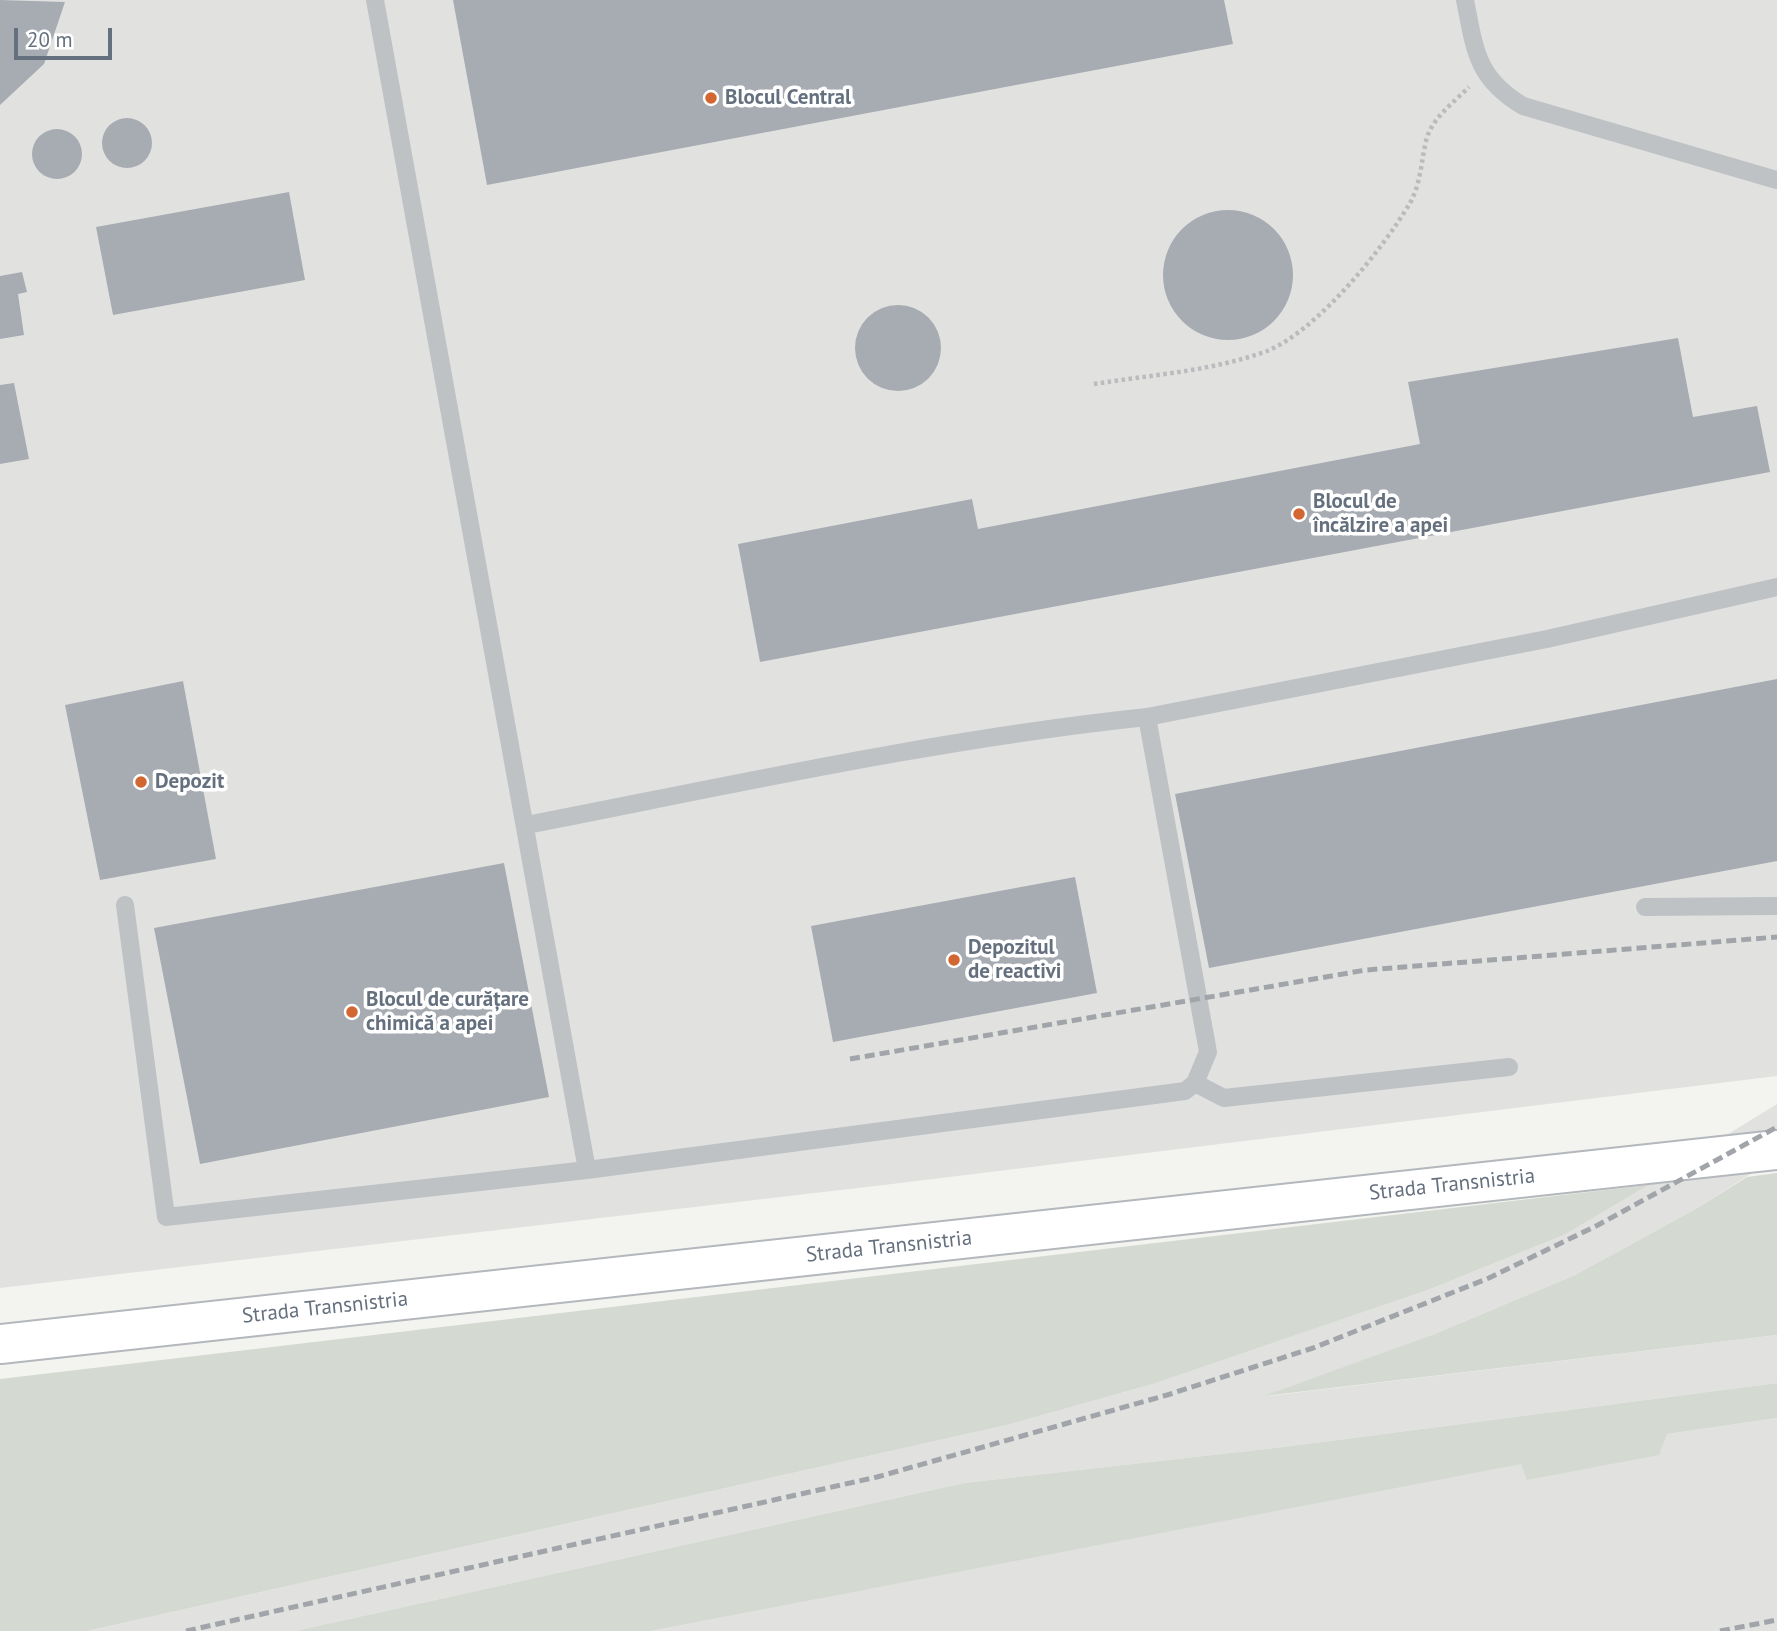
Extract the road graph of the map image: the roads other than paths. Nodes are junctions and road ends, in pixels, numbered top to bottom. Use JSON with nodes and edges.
{"nodes":[{"id":1,"x":375,"y":0,"type":"edge"},
{"id":2,"x":1465,"y":0,"type":"edge"},
{"id":3,"x":1777,"y":180,"type":"edge"},
{"id":4,"x":1777,"y":587,"type":"edge"},
{"id":5,"x":1147,"y":717,"type":"junction"},
{"id":6,"x":527,"y":825,"type":"junction"},
{"id":7,"x":125,"y":905,"type":"dead end"},
{"id":8,"x":1777,"y":905,"type":"edge"},
{"id":9,"x":1645,"y":907,"type":"dead end"},
{"id":10,"x":1509,"y":1067,"type":"dead end"},
{"id":11,"x":1195,"y":1083,"type":"junction"},
{"id":12,"x":1777,"y":1150,"type":"edge"},
{"id":13,"x":587,"y":1170,"type":"junction"},
{"id":14,"x":0,"y":1344,"type":"edge"}],
"edges":[{"from":1,"to":6,"type":"lane"},
{"from":2,"to":3,"type":"lane"},
{"from":4,"to":5,"type":"lane"},
{"from":5,"to":6,"type":"lane"},
{"from":5,"to":11,"type":"lane"},
{"from":6,"to":13,"type":"lane"},
{"from":7,"to":13,"type":"lane"},
{"from":8,"to":9,"type":"lane"},
{"from":10,"to":11,"type":"lane"},
{"from":11,"to":13,"type":"lane"},
{"from":12,"to":14,"type":"street","name":"Strada Transnistria"}]}
